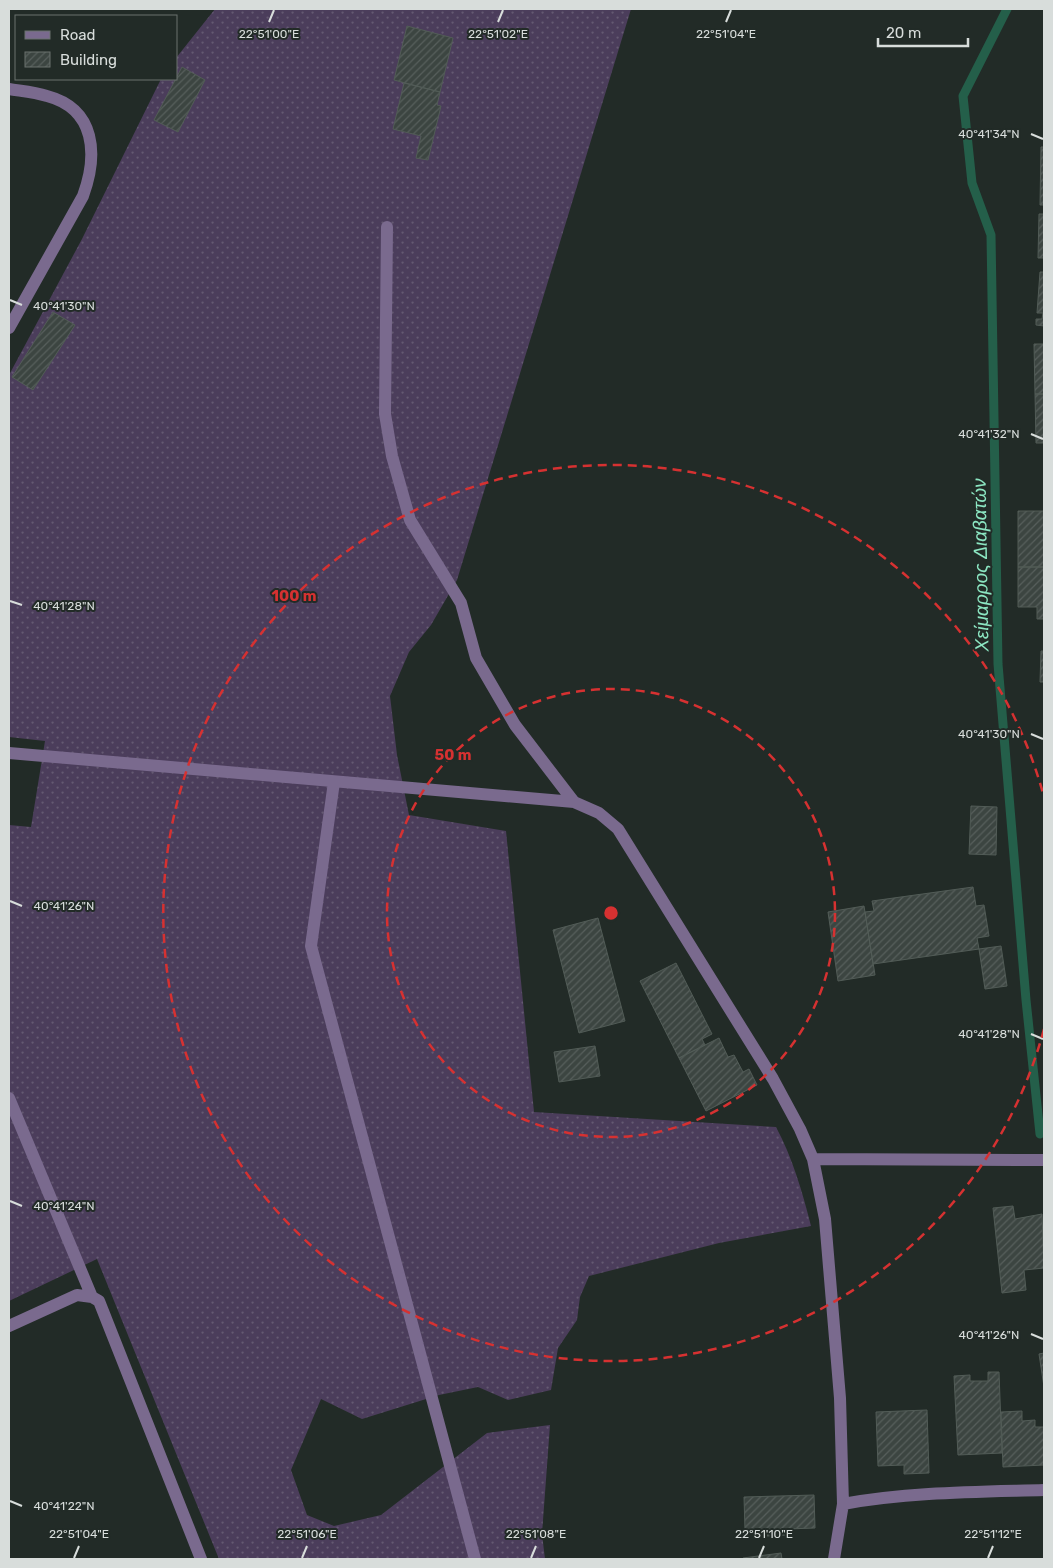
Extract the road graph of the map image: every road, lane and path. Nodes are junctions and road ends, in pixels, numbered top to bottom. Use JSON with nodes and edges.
{"nodes":[{"id":1,"x":9,"y":89,"type":"edge"},
{"id":2,"x":387,"y":227,"type":"dead end"},
{"id":3,"x":9,"y":328,"type":"edge"},
{"id":4,"x":9,"y":753,"type":"edge"},
{"id":5,"x":334,"y":782,"type":"junction"},
{"id":6,"x":574,"y":802,"type":"junction"},
{"id":7,"x":9,"y":1098,"type":"edge"},
{"id":8,"x":814,"y":1159,"type":"junction"},
{"id":9,"x":1044,"y":1160,"type":"edge"},
{"id":10,"x":92,"y":1297,"type":"junction"},
{"id":11,"x":9,"y":1326,"type":"edge"},
{"id":12,"x":1044,"y":1490,"type":"edge"},
{"id":13,"x":843,"y":1504,"type":"junction"},
{"id":14,"x":201,"y":1559,"type":"edge"},
{"id":15,"x":475,"y":1559,"type":"edge"},
{"id":16,"x":834,"y":1559,"type":"edge"}],
"edges":[{"from":1,"to":3,"type":"street"},
{"from":2,"to":6,"type":"street"},
{"from":4,"to":5,"type":"street"},
{"from":5,"to":6,"type":"street"},
{"from":5,"to":15,"type":"street"},
{"from":6,"to":8,"type":"street"},
{"from":7,"to":10,"type":"street"},
{"from":8,"to":9,"type":"street"},
{"from":8,"to":13,"type":"street"},
{"from":10,"to":11,"type":"street"},
{"from":10,"to":14,"type":"street"},
{"from":12,"to":13,"type":"street"},
{"from":13,"to":16,"type":"street"}]}
